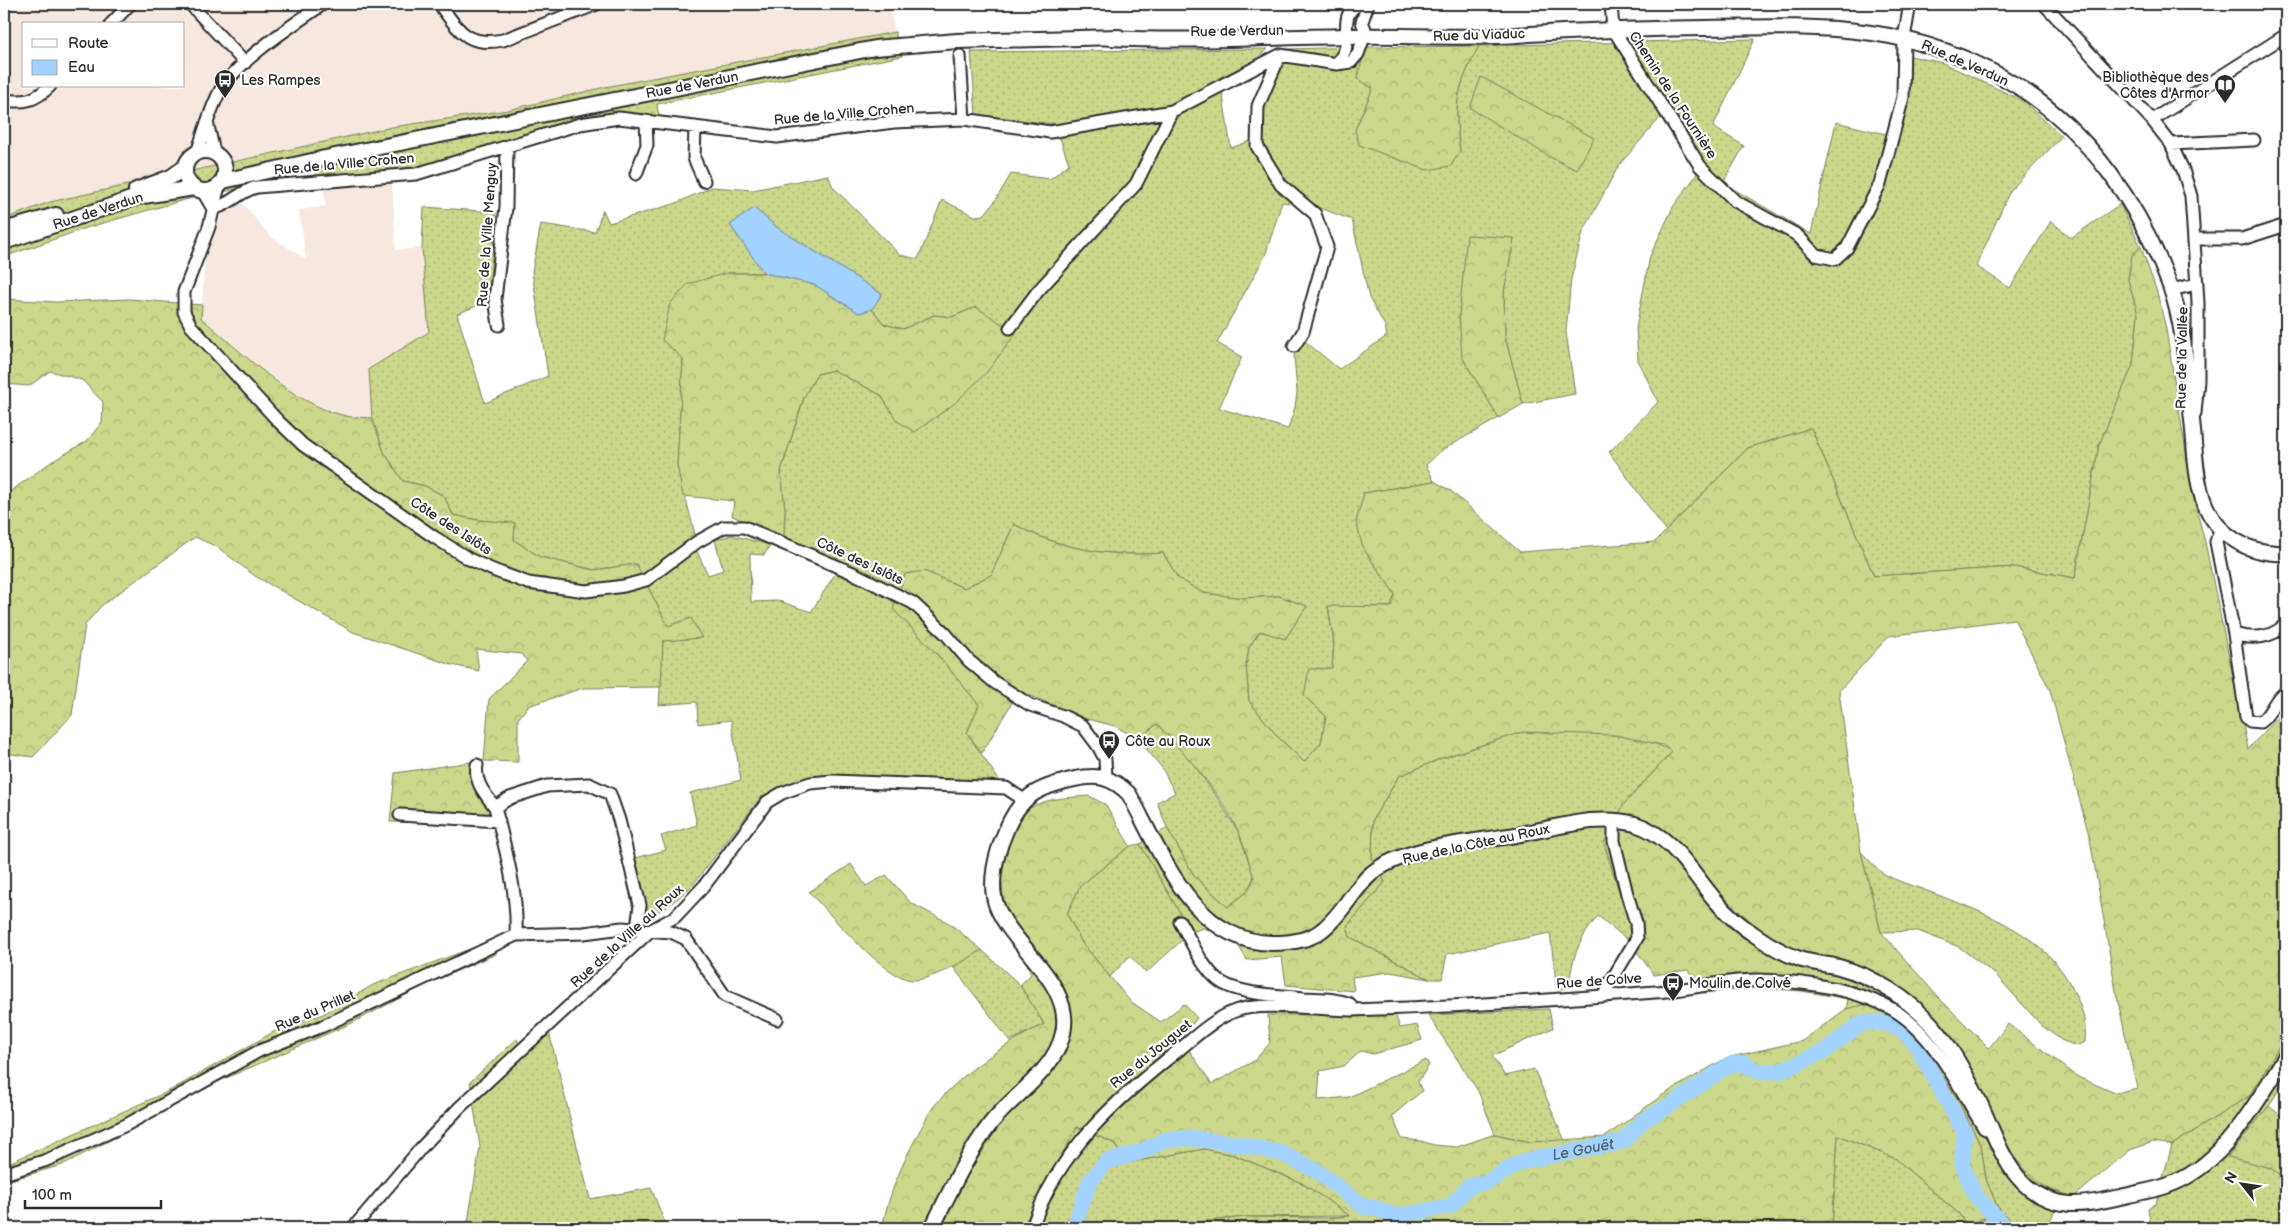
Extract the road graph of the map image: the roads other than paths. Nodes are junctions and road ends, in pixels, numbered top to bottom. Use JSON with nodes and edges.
{"nodes":[{"id":1,"x":130,"y":4,"type":"edge"},
{"id":2,"x":190,"y":4,"type":"edge"},
{"id":3,"x":323,"y":4,"type":"edge"},
{"id":4,"x":439,"y":4,"type":"edge"},
{"id":5,"x":597,"y":4,"type":"edge"},
{"id":6,"x":1360,"y":4,"type":"edge"},
{"id":7,"x":1368,"y":4,"type":"edge"},
{"id":8,"x":1611,"y":4,"type":"edge"},
{"id":9,"x":1910,"y":4,"type":"edge"},
{"id":10,"x":2044,"y":4,"type":"edge"},
{"id":11,"x":113,"y":22,"type":"edge"},
{"id":12,"x":1613,"y":29,"type":"junction"},
{"id":13,"x":1364,"y":32,"type":"junction"},
{"id":14,"x":1539,"y":32,"type":"joint"},
{"id":15,"x":1346,"y":33,"type":"junction"},
{"id":16,"x":2286,"y":35,"type":"edge"},
{"id":17,"x":1904,"y":38,"type":"junction"},
{"id":18,"x":1280,"y":55,"type":"junction"},
{"id":19,"x":960,"y":56,"type":"dead end"},
{"id":20,"x":245,"y":63,"type":"junction"},
{"id":21,"x":1337,"y":64,"type":"junction"},
{"id":22,"x":48,"y":88,"type":"edge"},
{"id":23,"x":4,"y":100,"type":"edge"},
{"id":24,"x":1172,"y":110,"type":"junction"},
{"id":25,"x":964,"y":119,"type":"junction"},
{"id":26,"x":2152,"y":120,"type":"junction"},
{"id":27,"x":646,"y":121,"type":"junction"},
{"id":28,"x":207,"y":122,"type":"junction"},
{"id":29,"x":696,"y":127,"type":"junction"},
{"id":30,"x":2254,"y":140,"type":"dead end"},
{"id":31,"x":2171,"y":144,"type":"junction"},
{"id":32,"x":508,"y":146,"type":"junction"},
{"id":33,"x":197,"y":152,"type":"junction"},
{"id":34,"x":219,"y":157,"type":"junction"},
{"id":35,"x":277,"y":167,"type":"junction"},
{"id":36,"x":185,"y":168,"type":"junction"},
{"id":37,"x":636,"y":174,"type":"dead end"},
{"id":38,"x":704,"y":181,"type":"dead end"},
{"id":39,"x":221,"y":183,"type":"junction"},
{"id":40,"x":198,"y":190,"type":"junction"},
{"id":41,"x":213,"y":208,"type":"junction"},
{"id":42,"x":2286,"y":225,"type":"edge"},
{"id":43,"x":4,"y":230,"type":"edge"},
{"id":44,"x":2194,"y":239,"type":"junction"},
{"id":45,"x":4,"y":242,"type":"edge"},
{"id":46,"x":2197,"y":284,"type":"junction"},
{"id":47,"x":2171,"y":290,"type":"junction"},
{"id":48,"x":499,"y":325,"type":"dead end"},
{"id":49,"x":1010,"y":328,"type":"dead end"},
{"id":50,"x":1294,"y":346,"type":"dead end"},
{"id":51,"x":2194,"y":433,"type":"junction"},
{"id":52,"x":2220,"y":530,"type":"junction"},
{"id":53,"x":2286,"y":553,"type":"edge"},
{"id":54,"x":2286,"y":624,"type":"edge"},
{"id":55,"x":2234,"y":634,"type":"junction"},
{"id":56,"x":2286,"y":690,"type":"edge"},
{"id":57,"x":477,"y":766,"type":"dead end"},
{"id":58,"x":1106,"y":777,"type":"junction"},
{"id":59,"x":1024,"y":800,"type":"junction"},
{"id":60,"x":495,"y":807,"type":"junction"},
{"id":61,"x":400,"y":815,"type":"dead end"},
{"id":62,"x":498,"y":821,"type":"junction"},
{"id":63,"x":1614,"y":821,"type":"junction"},
{"id":64,"x":1180,"y":922,"type":"dead end"},
{"id":65,"x":637,"y":928,"type":"junction"},
{"id":66,"x":651,"y":930,"type":"junction"},
{"id":67,"x":516,"y":935,"type":"junction"},
{"id":68,"x":1606,"y":995,"type":"junction"},
{"id":69,"x":1352,"y":1010,"type":"junction"},
{"id":70,"x":777,"y":1019,"type":"dead end"},
{"id":71,"x":2286,"y":1056,"type":"edge"},
{"id":72,"x":1992,"y":1132,"type":"junction"},
{"id":73,"x":4,"y":1174,"type":"edge"},
{"id":74,"x":353,"y":1228,"type":"edge"},
{"id":75,"x":932,"y":1228,"type":"edge"},
{"id":76,"x":1032,"y":1228,"type":"edge"}],
"edges":[{"from":1,"to":11,"type":"street"},
{"from":2,"to":20,"type":"street"},
{"from":3,"to":20,"type":"street"},
{"from":4,"to":5,"type":"street"},
{"from":6,"to":15,"type":"street"},
{"from":7,"to":13,"type":"street"},
{"from":8,"to":12,"type":"street"},
{"from":9,"to":17,"type":"street"},
{"from":10,"to":26,"type":"street","name":"Rue de la Vallée"},
{"from":12,"to":14,"type":"main road","name":"Rue de Verdun"},
{"from":12,"to":17,"type":"main road","name":"Rue de Verdun"},
{"from":12,"to":17,"type":"street","name":"Chemin de la Fournière"},
{"from":13,"to":14,"type":"main road","name":"Rue du Viaduc"},
{"from":13,"to":15,"type":"main road","name":"Rue de Verdun"},
{"from":13,"to":21,"type":"street"},
{"from":15,"to":21,"type":"street"},
{"from":15,"to":35,"type":"main road","name":"Rue de Verdun"},
{"from":16,"to":26,"type":"street"},
{"from":17,"to":47,"type":"main road","name":"Rue de Verdun"},
{"from":18,"to":21,"type":"street"},
{"from":18,"to":24,"type":"street","name":"Rue de la Ville Crohen"},
{"from":18,"to":50,"type":"street"},
{"from":19,"to":25,"type":"street"},
{"from":20,"to":28,"type":"street"},
{"from":22,"to":23,"type":"street"},
{"from":24,"to":25,"type":"street","name":"Rue de la Ville Crohen"},
{"from":24,"to":49,"type":"street"},
{"from":25,"to":29,"type":"street","name":"Rue de la Ville Crohen"},
{"from":26,"to":31,"type":"street","name":"Rue de la Vallée"},
{"from":27,"to":29,"type":"street","name":"Rue de la Ville Crohen"},
{"from":27,"to":32,"type":"street","name":"Rue de la Ville Crohen"},
{"from":27,"to":37,"type":"street"},
{"from":28,"to":33,"type":"street"},
{"from":28,"to":34,"type":"street"},
{"from":29,"to":38,"type":"street"},
{"from":30,"to":31,"type":"street"},
{"from":31,"to":44,"type":"street","name":"Rue de la Vallée"},
{"from":32,"to":41,"type":"street","name":"Rue de la Ville Crohen"},
{"from":32,"to":48,"type":"street","name":"Rue de la Ville Menguy"},
{"from":33,"to":34,"type":"main road"},
{"from":33,"to":36,"type":"main road"},
{"from":34,"to":35,"type":"main road","name":"Rue de Verdun"},
{"from":34,"to":39,"type":"main road"},
{"from":35,"to":39,"type":"main road","name":"Rue de Verdun"},
{"from":36,"to":40,"type":"main road"},
{"from":36,"to":43,"type":"main road","name":"Rue de Verdun"},
{"from":39,"to":40,"type":"main road"},
{"from":39,"to":41,"type":"street","name":"Côte des Islôts"},
{"from":40,"to":41,"type":"street"},
{"from":40,"to":45,"type":"main road","name":"Rue de Verdun"},
{"from":41,"to":58,"type":"street","name":"Côte des Islôts"},
{"from":42,"to":44,"type":"street"},
{"from":44,"to":46,"type":"street","name":"Rue de la Vallée"},
{"from":46,"to":47,"type":"street","name":"Rue de la Vallée"},
{"from":46,"to":51,"type":"street","name":"Rue de la Vallée"},
{"from":47,"to":51,"type":"main road","name":"Rue de Verdun"},
{"from":51,"to":52,"type":"main road"},
{"from":52,"to":53,"type":"main road"},
{"from":52,"to":55,"type":"street"},
{"from":54,"to":55,"type":"street"},
{"from":55,"to":56,"type":"street"},
{"from":57,"to":60,"type":"street"},
{"from":58,"to":59,"type":"main road"},
{"from":58,"to":63,"type":"main road","name":"Rue de la Côte au Roux"},
{"from":59,"to":66,"type":"street","name":"Rue de la Ville au Roux"},
{"from":59,"to":75,"type":"main road"},
{"from":60,"to":62,"type":"street"},
{"from":60,"to":65,"type":"street"},
{"from":61,"to":62,"type":"street"},
{"from":62,"to":67,"type":"street"},
{"from":63,"to":68,"type":"street"},
{"from":63,"to":72,"type":"main road","name":"Rue de la Côte au Roux"},
{"from":64,"to":69,"type":"street"},
{"from":65,"to":66,"type":"street","name":"Rue du Prillet"},
{"from":65,"to":67,"type":"street","name":"Rue du Prillet"},
{"from":66,"to":70,"type":"street","name":"Rue du Prillet"},
{"from":66,"to":74,"type":"street","name":"Rue de la Ville au Roux"},
{"from":67,"to":73,"type":"street","name":"Rue du Prillet"},
{"from":68,"to":69,"type":"street","name":"Rue de Colve"},
{"from":68,"to":72,"type":"street","name":"Rue de Colve"},
{"from":69,"to":76,"type":"street","name":"Rue du Jouguet"},
{"from":71,"to":72,"type":"main road","name":"Rue de la Côte au Roux"}]}
